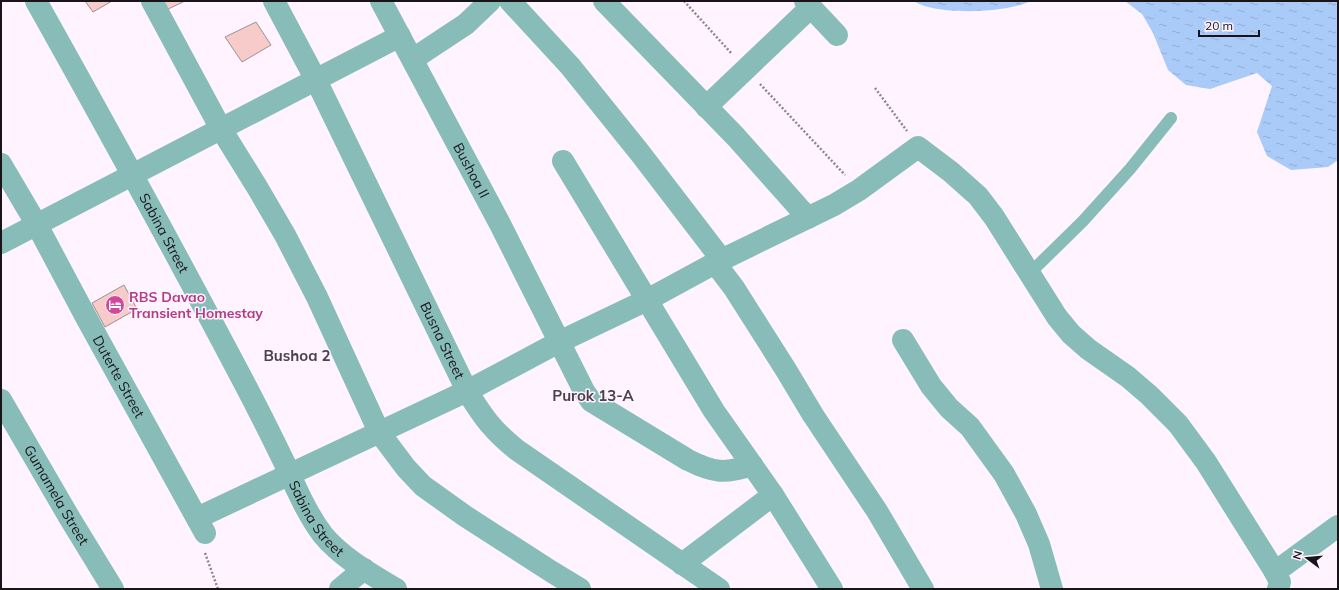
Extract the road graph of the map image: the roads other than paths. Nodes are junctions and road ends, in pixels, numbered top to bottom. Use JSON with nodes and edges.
{"nodes":[{"id":1,"x":36,"y":1,"type":"edge"},
{"id":2,"x":152,"y":1,"type":"edge"},
{"id":3,"x":274,"y":1,"type":"edge"},
{"id":4,"x":381,"y":1,"type":"edge"},
{"id":5,"x":490,"y":1,"type":"edge"},
{"id":6,"x":510,"y":1,"type":"edge"},
{"id":7,"x":604,"y":1,"type":"edge"},
{"id":8,"x":808,"y":4,"type":"edge"},
{"id":9,"x":837,"y":34,"type":"dead end"},
{"id":10,"x":400,"y":36,"type":"junction"},
{"id":11,"x":413,"y":59,"type":"junction"},
{"id":12,"x":316,"y":80,"type":"junction"},
{"id":13,"x":706,"y":106,"type":"junction"},
{"id":14,"x":1171,"y":118,"type":"dead end"},
{"id":15,"x":220,"y":129,"type":"junction"},
{"id":16,"x":563,"y":161,"type":"dead end"},
{"id":17,"x":1,"y":164,"type":"edge"},
{"id":18,"x":133,"y":174,"type":"junction"},
{"id":19,"x":808,"y":218,"type":"junction"},
{"id":20,"x":37,"y":225,"type":"junction"},
{"id":21,"x":1,"y":243,"type":"edge"},
{"id":22,"x":718,"y":261,"type":"junction"},
{"id":23,"x":1029,"y":274,"type":"junction"},
{"id":24,"x":648,"y":300,"type":"junction"},
{"id":25,"x":903,"y":340,"type":"dead end"},
{"id":26,"x":559,"y":342,"type":"junction"},
{"id":27,"x":467,"y":391,"type":"junction"},
{"id":28,"x":1,"y":400,"type":"edge"},
{"id":29,"x":379,"y":432,"type":"junction"},
{"id":30,"x":752,"y":465,"type":"junction"},
{"id":31,"x":290,"y":475,"type":"junction"},
{"id":32,"x":773,"y":495,"type":"junction"},
{"id":33,"x":1338,"y":526,"type":"edge"},
{"id":34,"x":682,"y":564,"type":"junction"},
{"id":35,"x":364,"y":569,"type":"junction"},
{"id":36,"x":1276,"y":580,"type":"edge"},
{"id":37,"x":113,"y":589,"type":"edge"},
{"id":38,"x":340,"y":589,"type":"edge"},
{"id":39,"x":396,"y":589,"type":"edge"},
{"id":40,"x":580,"y":589,"type":"edge"},
{"id":41,"x":719,"y":589,"type":"edge"},
{"id":42,"x":832,"y":589,"type":"edge"},
{"id":43,"x":923,"y":589,"type":"edge"},
{"id":44,"x":1052,"y":589,"type":"edge"}],
"edges":[{"from":1,"to":18,"type":"street","name":"Sabina Street"},
{"from":2,"to":15,"type":"street"},
{"from":3,"to":12,"type":"street","name":"Busna Street"},
{"from":4,"to":10,"type":"street","name":"Bushoa II"},
{"from":5,"to":11,"type":"street"},
{"from":6,"to":22,"type":"street"},
{"from":7,"to":13,"type":"street"},
{"from":8,"to":9,"type":"street"},
{"from":8,"to":13,"type":"street"},
{"from":10,"to":11,"type":"street","name":"Bushoa II"},
{"from":10,"to":12,"type":"street"},
{"from":11,"to":26,"type":"street","name":"Bushoa II"},
{"from":12,"to":15,"type":"street"},
{"from":12,"to":27,"type":"street","name":"Busna Street"},
{"from":13,"to":19,"type":"street"},
{"from":14,"to":23,"type":"lane"},
{"from":15,"to":18,"type":"street"},
{"from":15,"to":29,"type":"street"},
{"from":16,"to":24,"type":"street"},
{"from":17,"to":20,"type":"street","name":"Duterte Street"},
{"from":18,"to":20,"type":"street"},
{"from":18,"to":31,"type":"street","name":"Sabina Street"},
{"from":19,"to":22,"type":"street"},
{"from":19,"to":23,"type":"street"},
{"from":20,"to":21,"type":"street"},
{"from":20,"to":31,"type":"street","name":"Duterte Street"},
{"from":22,"to":24,"type":"street"},
{"from":22,"to":43,"type":"street"},
{"from":23,"to":36,"type":"street"},
{"from":24,"to":26,"type":"street"},
{"from":24,"to":30,"type":"street"},
{"from":25,"to":44,"type":"street"},
{"from":26,"to":27,"type":"street"},
{"from":26,"to":30,"type":"street","name":"Bushoa II"},
{"from":27,"to":29,"type":"street"},
{"from":27,"to":34,"type":"street","name":"Busna Street"},
{"from":28,"to":37,"type":"street","name":"Gumamela Street"},
{"from":29,"to":31,"type":"street"},
{"from":29,"to":40,"type":"street"},
{"from":30,"to":32,"type":"street"},
{"from":31,"to":35,"type":"street","name":"Sabina Street"},
{"from":32,"to":34,"type":"street"},
{"from":32,"to":42,"type":"street"},
{"from":33,"to":36,"type":"street"},
{"from":34,"to":41,"type":"street","name":"Busna Street"},
{"from":35,"to":38,"type":"street"},
{"from":35,"to":39,"type":"street","name":"Sabina Street"}]}
